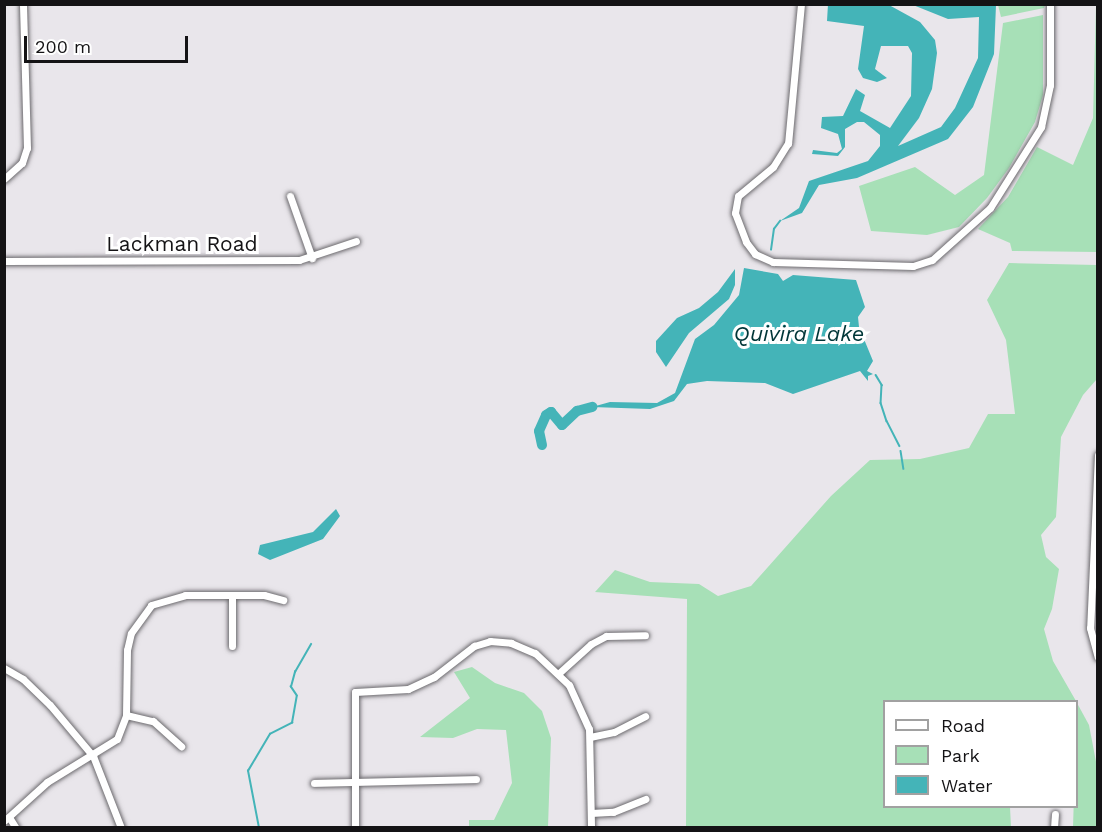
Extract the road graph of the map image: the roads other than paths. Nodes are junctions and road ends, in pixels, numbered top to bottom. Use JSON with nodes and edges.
{"nodes":[{"id":1,"x":23,"y":4,"type":"edge"},
{"id":2,"x":801,"y":4,"type":"edge"},
{"id":3,"x":1050,"y":4,"type":"edge"},
{"id":4,"x":4,"y":178,"type":"edge"},
{"id":5,"x":290,"y":196,"type":"dead end"},
{"id":6,"x":356,"y":241,"type":"dead end"},
{"id":7,"x":312,"y":258,"type":"junction"},
{"id":8,"x":4,"y":261,"type":"edge"},
{"id":9,"x":1098,"y":455,"type":"edge"},
{"id":10,"x":232,"y":595,"type":"junction"},
{"id":11,"x":283,"y":600,"type":"dead end"},
{"id":12,"x":1094,"y":608,"type":"edge"},
{"id":13,"x":645,"y":635,"type":"dead end"},
{"id":14,"x":232,"y":646,"type":"dead end"},
{"id":15,"x":1098,"y":657,"type":"edge"},
{"id":16,"x":4,"y":668,"type":"edge"},
{"id":17,"x":559,"y":673,"type":"junction"},
{"id":18,"x":126,"y":715,"type":"junction"},
{"id":19,"x":645,"y":716,"type":"dead end"},
{"id":20,"x":590,"y":737,"type":"junction"},
{"id":21,"x":181,"y":746,"type":"dead end"},
{"id":22,"x":93,"y":756,"type":"junction"},
{"id":23,"x":476,"y":779,"type":"dead end"},
{"id":24,"x":314,"y":783,"type":"dead end"},
{"id":25,"x":355,"y":783,"type":"junction"},
{"id":26,"x":645,"y":799,"type":"dead end"},
{"id":27,"x":591,"y":813,"type":"junction"},
{"id":28,"x":1055,"y":814,"type":"dead end"},
{"id":29,"x":7,"y":819,"type":"edge"},
{"id":30,"x":16,"y":828,"type":"edge"},
{"id":31,"x":121,"y":828,"type":"edge"},
{"id":32,"x":355,"y":828,"type":"edge"},
{"id":33,"x":591,"y":828,"type":"edge"},
{"id":34,"x":1054,"y":828,"type":"edge"}],
"edges":[{"from":1,"to":4,"type":"street"},
{"from":2,"to":3,"type":"street"},
{"from":5,"to":7,"type":"street"},
{"from":6,"to":7,"type":"street","name":"Lackman Road"},
{"from":7,"to":8,"type":"street","name":"Lackman Road"},
{"from":9,"to":12,"type":"street"},
{"from":10,"to":11,"type":"street"},
{"from":10,"to":14,"type":"street"},
{"from":10,"to":18,"type":"street"},
{"from":12,"to":15,"type":"street"},
{"from":13,"to":17,"type":"street"},
{"from":16,"to":22,"type":"street"},
{"from":17,"to":20,"type":"street"},
{"from":17,"to":25,"type":"street"},
{"from":18,"to":21,"type":"street"},
{"from":18,"to":22,"type":"street"},
{"from":19,"to":20,"type":"street"},
{"from":20,"to":27,"type":"street"},
{"from":22,"to":29,"type":"street"},
{"from":22,"to":31,"type":"street"},
{"from":23,"to":25,"type":"street"},
{"from":24,"to":25,"type":"street"},
{"from":25,"to":32,"type":"street"},
{"from":26,"to":27,"type":"street"},
{"from":27,"to":33,"type":"street"},
{"from":28,"to":34,"type":"street"},
{"from":29,"to":30,"type":"street"}]}
